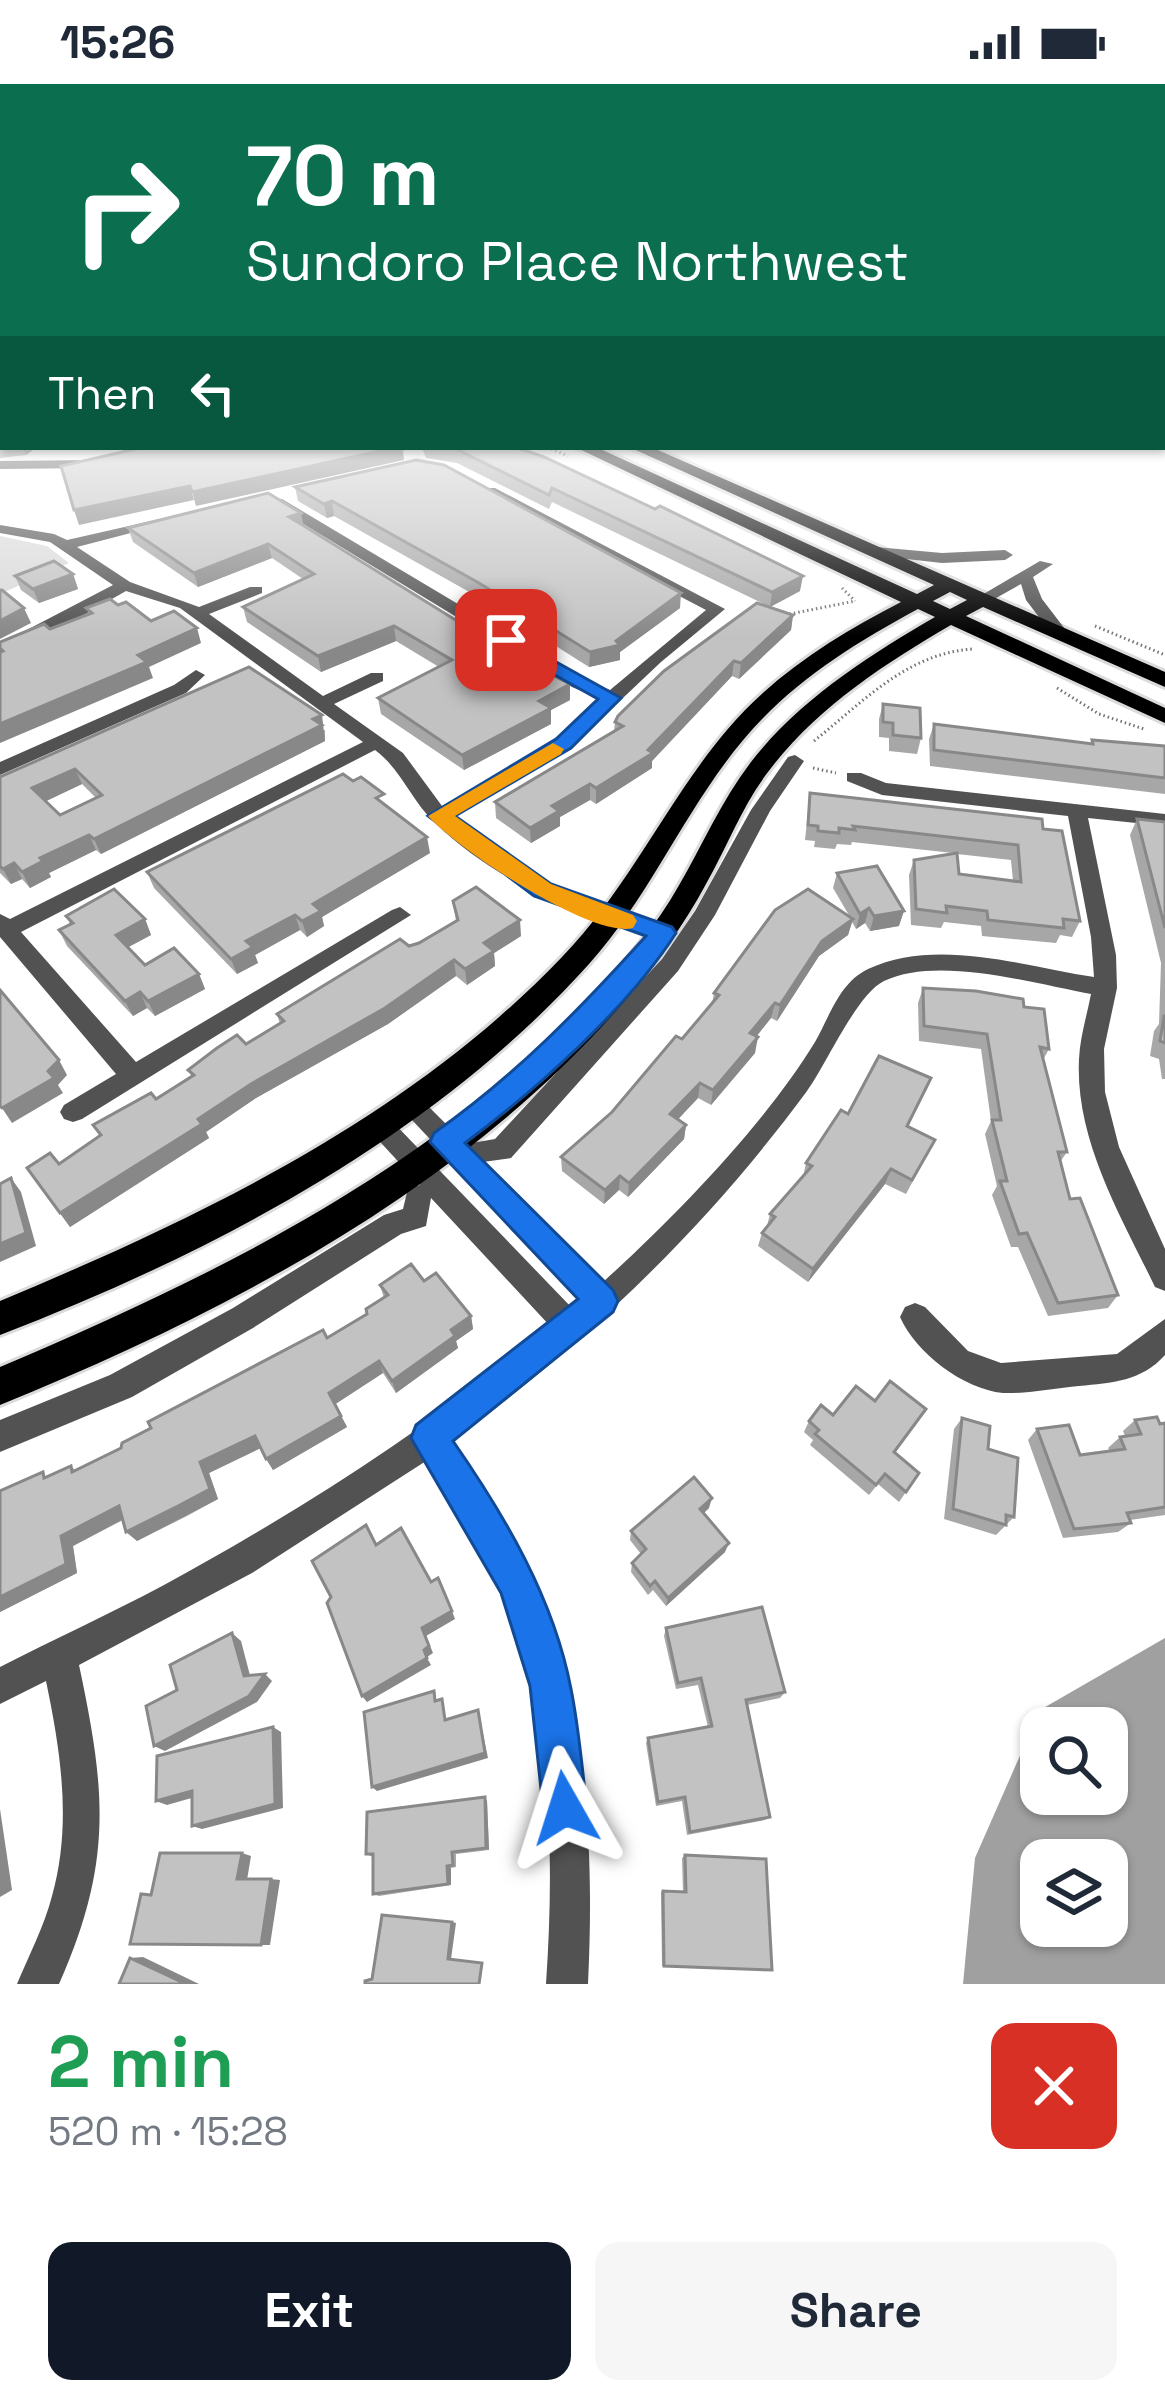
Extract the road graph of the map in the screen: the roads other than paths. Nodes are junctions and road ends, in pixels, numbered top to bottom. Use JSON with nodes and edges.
{"nodes":[{"id":1,"x":610,"y":460,"type":"edge"},
{"id":2,"x":666,"y":460,"type":"edge"},
{"id":3,"x":104,"y":463,"type":"edge"},
{"id":4,"x":7,"y":466,"type":"edge"},
{"id":5,"x":0,"y":478,"type":"edge"},
{"id":6,"x":479,"y":485,"type":"edge"},
{"id":7,"x":293,"y":492,"type":"edge"},
{"id":8,"x":271,"y":496,"type":"junction"},
{"id":9,"x":248,"y":501,"type":"edge"},
{"id":10,"x":179,"y":516,"type":"edge"},
{"id":11,"x":0,"y":529,"type":"edge"},
{"id":12,"x":761,"y":530,"type":"junction"},
{"id":13,"x":66,"y":545,"type":"junction"},
{"id":14,"x":876,"y":552,"type":"junction"},
{"id":15,"x":1045,"y":564,"type":"dead end"},
{"id":16,"x":1025,"y":575,"type":"junction"},
{"id":17,"x":949,"y":585,"type":"junction"},
{"id":18,"x":124,"y":586,"type":"junction"},
{"id":19,"x":256,"y":590,"type":"dead end"},
{"id":20,"x":982,"y":598,"type":"junction"},
{"id":21,"x":914,"y":603,"type":"junction"},
{"id":22,"x":198,"y":613,"type":"junction"},
{"id":23,"x":948,"y":617,"type":"junction"},
{"id":24,"x":1060,"y":633,"type":"junction"},
{"id":25,"x":846,"y":641,"type":"junction"},
{"id":26,"x":0,"y":650,"type":"edge"},
{"id":27,"x":1024,"y":651,"type":"junction"},
{"id":28,"x":196,"y":675,"type":"dead end"},
{"id":29,"x":377,"y":677,"type":"dead end"},
{"id":30,"x":1165,"y":680,"type":"edge"},
{"id":31,"x":844,"y":688,"type":"junction"},
{"id":32,"x":611,"y":698,"type":"junction"},
{"id":33,"x":324,"y":702,"type":"junction"},
{"id":34,"x":1162,"y":725,"type":"edge"},
{"id":35,"x":377,"y":742,"type":"junction"},
{"id":36,"x":795,"y":761,"type":"road end"},
{"id":37,"x":0,"y":769,"type":"edge"},
{"id":38,"x":854,"y":777,"type":"road end"},
{"id":39,"x":1077,"y":811,"type":"junction"},
{"id":40,"x":440,"y":816,"type":"junction"},
{"id":41,"x":1165,"y":820,"type":"edge"},
{"id":42,"x":400,"y":915,"type":"dead end"},
{"id":43,"x":612,"y":918,"type":"junction"},
{"id":44,"x":4,"y":926,"type":"edge"},
{"id":45,"x":663,"y":933,"type":"junction"},
{"id":46,"x":1105,"y":988,"type":"junction"},
{"id":47,"x":133,"y":1076,"type":"junction"},
{"id":48,"x":410,"y":1104,"type":"junction"},
{"id":49,"x":74,"y":1112,"type":"dead end"},
{"id":50,"x":379,"y":1124,"type":"junction"},
{"id":51,"x":445,"y":1142,"type":"junction"},
{"id":52,"x":476,"y":1151,"type":"dead end"},
{"id":53,"x":416,"y":1163,"type":"junction"},
{"id":54,"x":418,"y":1196,"type":"dead end"},
{"id":55,"x":1165,"y":1278,"type":"edge"},
{"id":56,"x":602,"y":1301,"type":"junction"},
{"id":57,"x":915,"y":1317,"type":"dead end"},
{"id":58,"x":0,"y":1318,"type":"edge"},
{"id":59,"x":570,"y":1327,"type":"junction"},
{"id":60,"x":1165,"y":1333,"type":"edge"},
{"id":61,"x":0,"y":1386,"type":"edge"},
{"id":62,"x":0,"y":1436,"type":"edge"},
{"id":63,"x":429,"y":1438,"type":"junction"},
{"id":64,"x":59,"y":1655,"type":"junction"},
{"id":65,"x":0,"y":1686,"type":"edge"},
{"id":66,"x":38,"y":1984,"type":"edge"},
{"id":67,"x":567,"y":1984,"type":"edge"}],
"edges":[{"from":1,"to":12,"type":"main road"},
{"from":2,"to":14,"type":"main road"},
{"from":3,"to":4,"type":"street"},
{"from":4,"to":5,"type":"street"},
{"from":6,"to":32,"type":"street"},
{"from":7,"to":8,"type":"street"},
{"from":8,"to":9,"type":"street"},
{"from":8,"to":32,"type":"street"},
{"from":10,"to":13,"type":"street"},
{"from":11,"to":13,"type":"street"},
{"from":12,"to":21,"type":"main road"},
{"from":12,"to":25,"type":"main road"},
{"from":13,"to":18,"type":"street"},
{"from":14,"to":17,"type":"main road"},
{"from":14,"to":17,"type":"street"},
{"from":15,"to":16,"type":"street"},
{"from":16,"to":20,"type":"street"},
{"from":16,"to":24,"type":"street"},
{"from":17,"to":20,"type":"main road"},
{"from":17,"to":21,"type":"main road"},
{"from":18,"to":22,"type":"street"},
{"from":18,"to":26,"type":"street"},
{"from":19,"to":22,"type":"street"},
{"from":20,"to":23,"type":"main road"},
{"from":20,"to":24,"type":"main road"},
{"from":21,"to":23,"type":"main road"},
{"from":21,"to":25,"type":"main road"},
{"from":22,"to":33,"type":"street"},
{"from":23,"to":27,"type":"main road"},
{"from":23,"to":31,"type":"main road"},
{"from":24,"to":30,"type":"main road"},
{"from":25,"to":43,"type":"main road"},
{"from":27,"to":31,"type":"main road"},
{"from":27,"to":34,"type":"main road"},
{"from":28,"to":37,"type":"street"},
{"from":29,"to":33,"type":"street"},
{"from":31,"to":45,"type":"main road"},
{"from":32,"to":40,"type":"street"},
{"from":33,"to":35,"type":"street"},
{"from":35,"to":40,"type":"street"},
{"from":35,"to":44,"type":"street"},
{"from":36,"to":52,"type":"street"},
{"from":38,"to":39,"type":"street"},
{"from":39,"to":41,"type":"street"},
{"from":39,"to":46,"type":"street"},
{"from":40,"to":43,"type":"street"},
{"from":42,"to":47,"type":"street"},
{"from":43,"to":45,"type":"street"},
{"from":43,"to":48,"type":"main road"},
{"from":44,"to":47,"type":"street"},
{"from":45,"to":51,"type":"main road"},
{"from":46,"to":55,"type":"street"},
{"from":46,"to":56,"type":"street"},
{"from":47,"to":49,"type":"street"},
{"from":48,"to":50,"type":"main road"},
{"from":48,"to":51,"type":"street"},
{"from":50,"to":53,"type":"street"},
{"from":50,"to":58,"type":"main road"},
{"from":51,"to":53,"type":"main road"},
{"from":51,"to":56,"type":"street"},
{"from":53,"to":59,"type":"street"},
{"from":53,"to":61,"type":"main road"},
{"from":54,"to":62,"type":"street"},
{"from":56,"to":59,"type":"street"},
{"from":57,"to":60,"type":"street"},
{"from":59,"to":63,"type":"street"},
{"from":63,"to":64,"type":"street"},
{"from":63,"to":67,"type":"street"},
{"from":64,"to":65,"type":"street"},
{"from":64,"to":66,"type":"street"}]}
